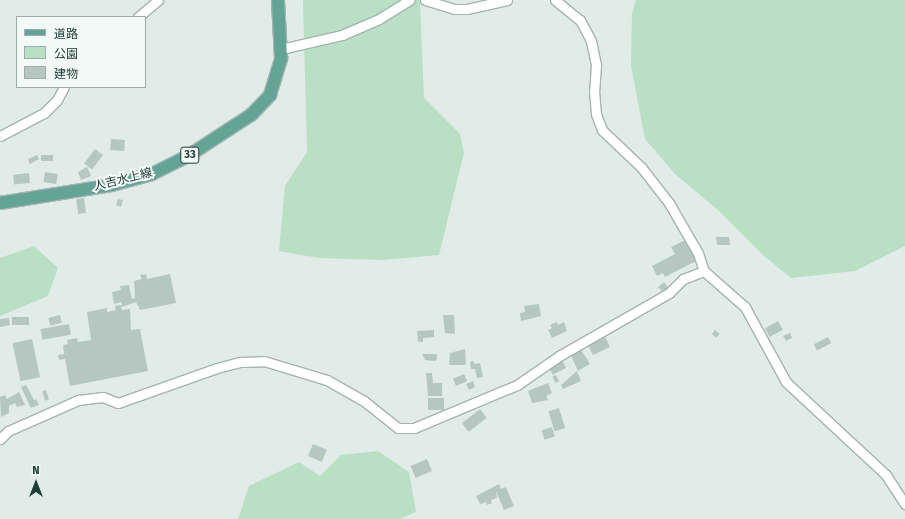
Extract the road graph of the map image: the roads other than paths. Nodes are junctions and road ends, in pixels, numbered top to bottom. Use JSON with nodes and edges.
{"nodes":[{"id":1,"x":158,"y":0,"type":"edge"},
{"id":2,"x":278,"y":0,"type":"edge"},
{"id":3,"x":409,"y":0,"type":"edge"},
{"id":4,"x":425,"y":0,"type":"edge"},
{"id":5,"x":507,"y":0,"type":"edge"},
{"id":6,"x":555,"y":0,"type":"edge"},
{"id":7,"x":139,"y":16,"type":"edge"},
{"id":8,"x":281,"y":49,"type":"junction"},
{"id":9,"x":63,"y":88,"type":"edge"},
{"id":10,"x":0,"y":136,"type":"edge"},
{"id":11,"x":0,"y":203,"type":"edge"},
{"id":12,"x":704,"y":271,"type":"junction"},
{"id":13,"x":0,"y":439,"type":"edge"},
{"id":14,"x":905,"y":504,"type":"edge"}],
"edges":[{"from":1,"to":7,"type":"street"},
{"from":2,"to":8,"type":"main road","name":"人吉水上線","number":"33"},
{"from":3,"to":8,"type":"street"},
{"from":4,"to":5,"type":"street"},
{"from":6,"to":12,"type":"street"},
{"from":8,"to":11,"type":"main road","name":"人吉水上線","number":"33"},
{"from":9,"to":10,"type":"street"},
{"from":12,"to":13,"type":"street"},
{"from":12,"to":14,"type":"street"}]}
